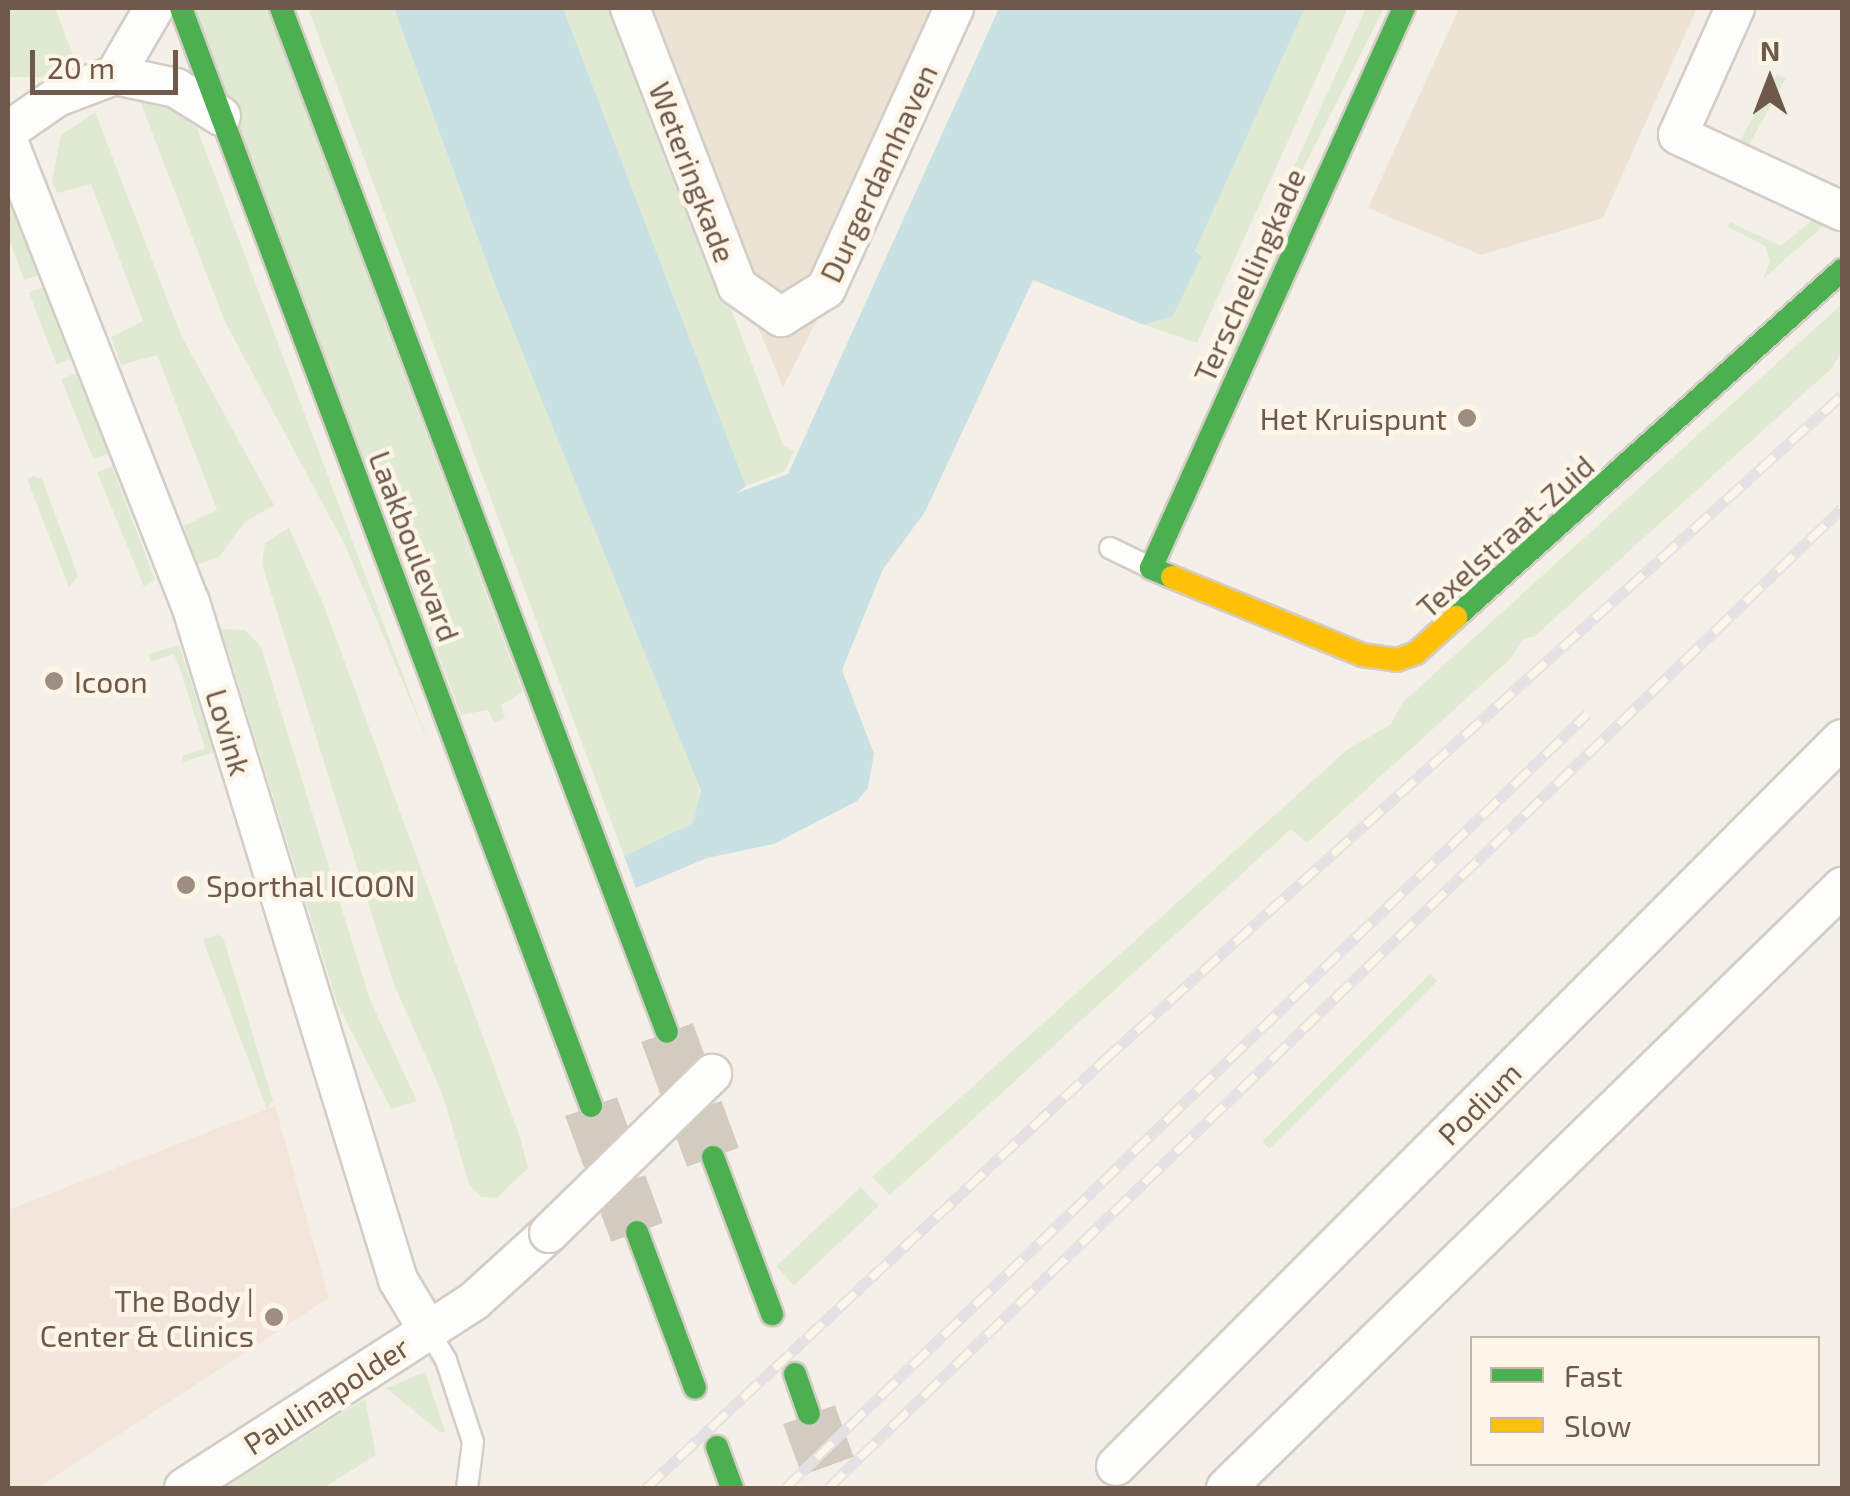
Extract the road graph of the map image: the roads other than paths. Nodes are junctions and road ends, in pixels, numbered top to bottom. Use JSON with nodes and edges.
{"nodes":[{"id":1,"x":154,"y":8,"type":"edge"},
{"id":2,"x":181,"y":8,"type":"edge"},
{"id":3,"x":281,"y":8,"type":"edge"},
{"id":4,"x":630,"y":8,"type":"edge"},
{"id":5,"x":954,"y":8,"type":"edge"},
{"id":6,"x":1404,"y":8,"type":"edge"},
{"id":7,"x":1735,"y":8,"type":"edge"},
{"id":8,"x":115,"y":75,"type":"junction"},
{"id":9,"x":221,"y":116,"type":"junction"},
{"id":10,"x":8,"y":130,"type":"edge"},
{"id":11,"x":8,"y":141,"type":"edge"},
{"id":12,"x":1842,"y":211,"type":"edge"},
{"id":13,"x":1842,"y":270,"type":"edge"},
{"id":14,"x":780,"y":317,"type":"joint"},
{"id":15,"x":1110,"y":548,"type":"dead end"},
{"id":16,"x":1150,"y":568,"type":"junction"},
{"id":17,"x":1842,"y":739,"type":"edge"},
{"id":18,"x":1842,"y":887,"type":"edge"},
{"id":19,"x":667,"y":1032,"type":"tunnel mouth"},
{"id":20,"x":712,"y":1074,"type":"dead end"},
{"id":21,"x":591,"y":1106,"type":"tunnel mouth"},
{"id":22,"x":713,"y":1157,"type":"tunnel mouth"},
{"id":23,"x":637,"y":1232,"type":"tunnel mouth"},
{"id":24,"x":772,"y":1314,"type":"dead end"},
{"id":25,"x":428,"y":1330,"type":"junction"},
{"id":26,"x":795,"y":1374,"type":"dead end"},
{"id":27,"x":694,"y":1388,"type":"dead end"},
{"id":28,"x":809,"y":1414,"type":"tunnel mouth"},
{"id":29,"x":717,"y":1448,"type":"dead end"},
{"id":30,"x":1116,"y":1466,"type":"dead end"},
{"id":31,"x":184,"y":1488,"type":"edge"},
{"id":32,"x":468,"y":1488,"type":"edge"},
{"id":33,"x":732,"y":1488,"type":"edge"},
{"id":34,"x":1226,"y":1488,"type":"edge"}],
"edges":[{"from":1,"to":8,"type":"street"},
{"from":2,"to":9,"type":"main road","name":"Laakboulevard"},
{"from":3,"to":19,"type":"main road"},
{"from":4,"to":14,"type":"street","name":"Weteringkade"},
{"from":5,"to":14,"type":"street","name":"Durgerdamhaven"},
{"from":6,"to":16,"type":"main road","name":"Terschellingkade"},
{"from":7,"to":12,"type":"street"},
{"from":8,"to":9,"type":"street"},
{"from":8,"to":10,"type":"street"},
{"from":9,"to":21,"type":"main road","name":"Laakboulevard"},
{"from":11,"to":25,"type":"street","name":"Lovink"},
{"from":13,"to":16,"type":"main road","name":"Texelstraat-Zuid"},
{"from":15,"to":16,"type":"lane"},
{"from":17,"to":30,"type":"street","name":"Podium"},
{"from":18,"to":34,"type":"street"},
{"from":20,"to":25,"type":"street","bridge":true},
{"from":22,"to":24,"type":"main road"},
{"from":23,"to":27,"type":"main road"},
{"from":25,"to":31,"type":"street","name":"Paulinapolder"},
{"from":25,"to":32,"type":"lane","name":"Paulinapolder"},
{"from":26,"to":28,"type":"main road"},
{"from":29,"to":33,"type":"main road"}]}
